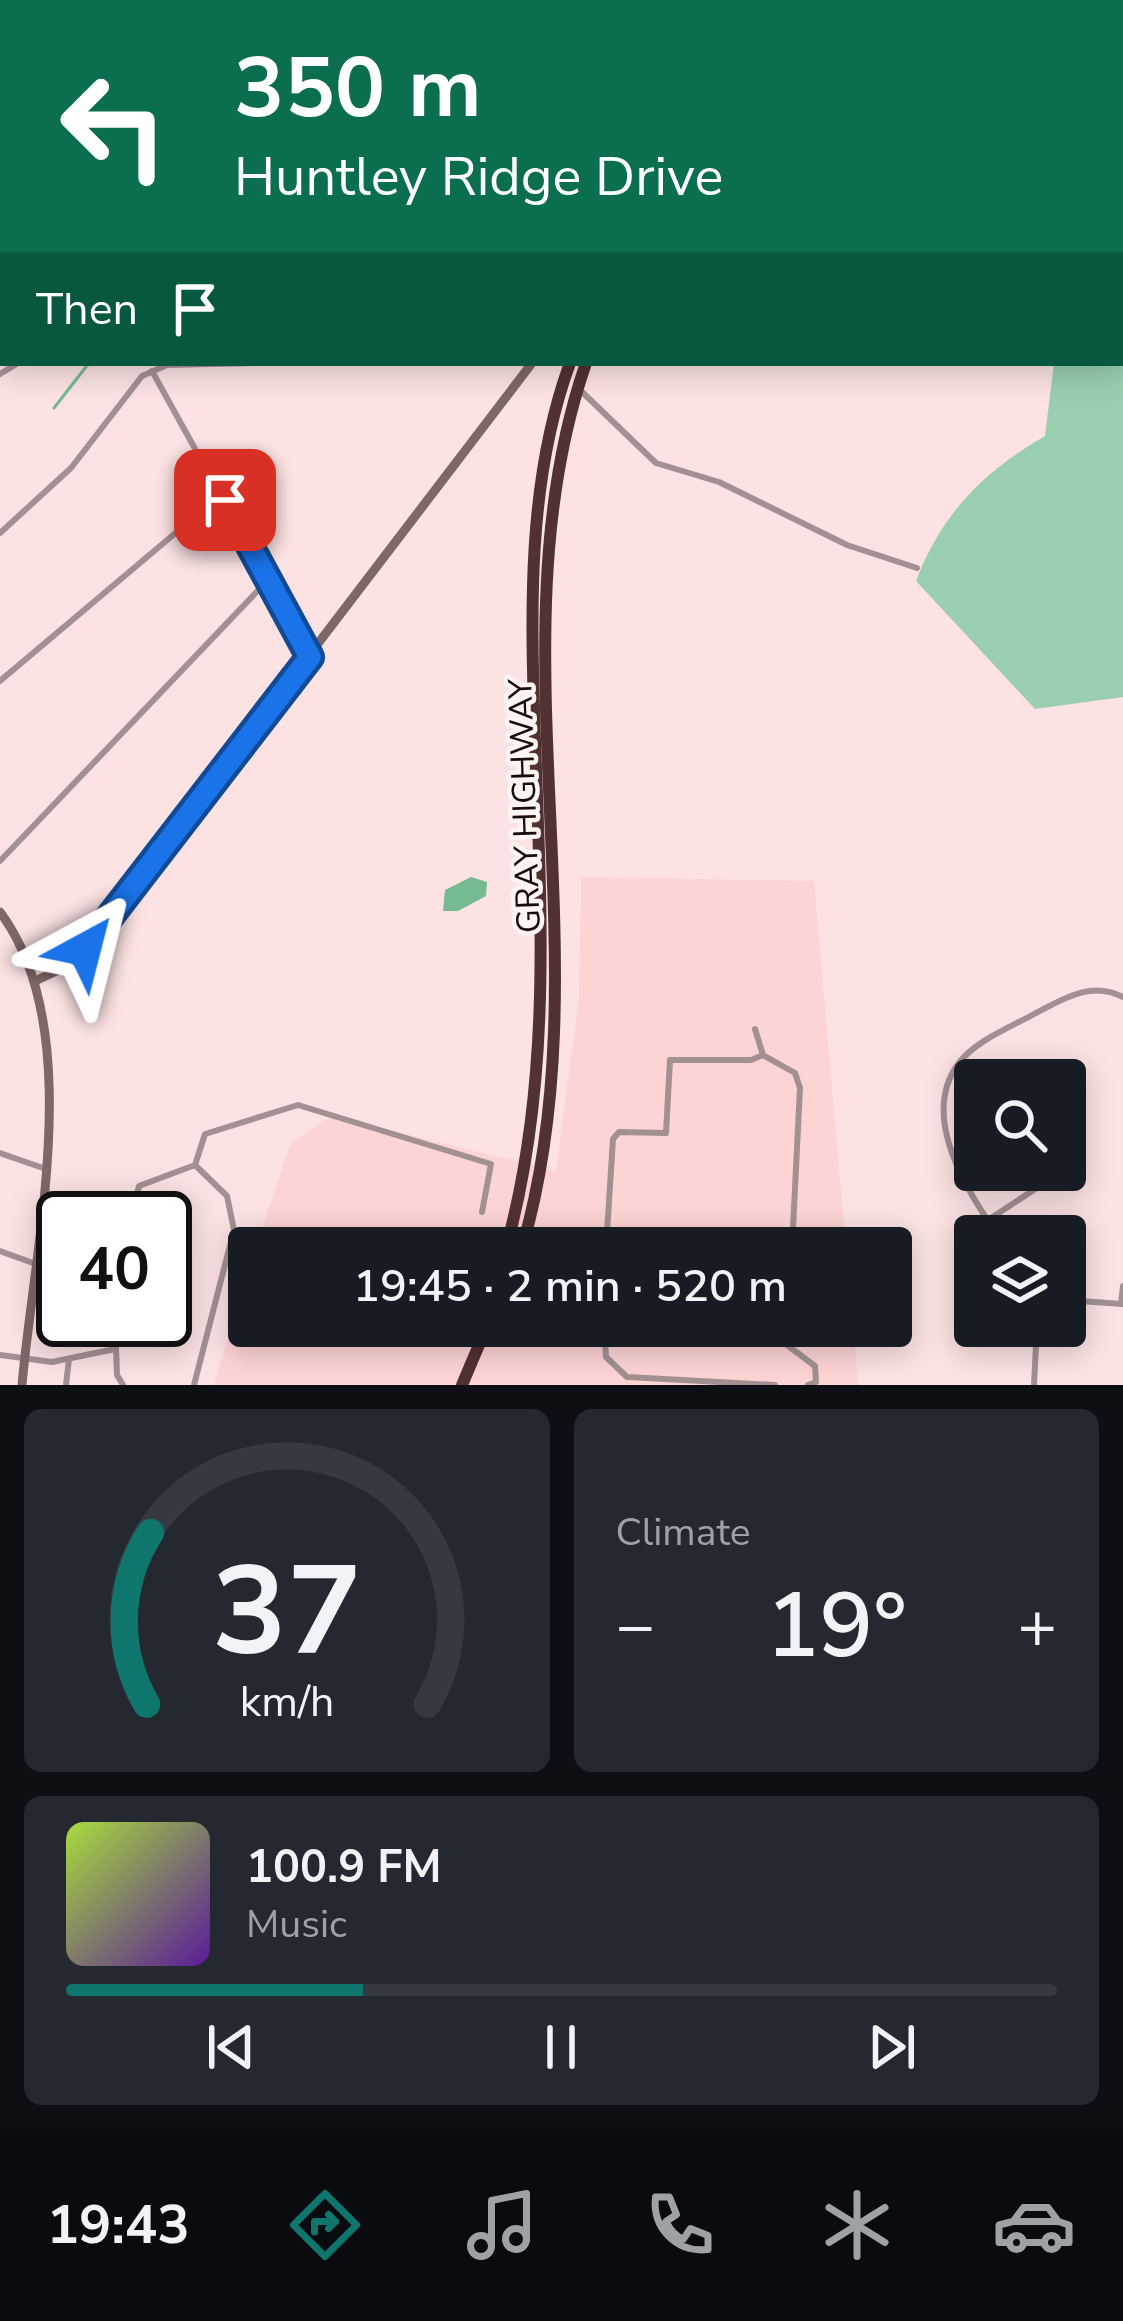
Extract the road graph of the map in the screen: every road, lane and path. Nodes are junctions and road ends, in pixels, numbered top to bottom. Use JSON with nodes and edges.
{"nodes":[{"id":1,"x":168,"y":366,"type":"edge"},
{"id":2,"x":530,"y":366,"type":"edge"},
{"id":3,"x":566,"y":366,"type":"edge"},
{"id":4,"x":567,"y":366,"type":"edge"},
{"id":5,"x":585,"y":366,"type":"edge"},
{"id":6,"x":152,"y":370,"type":"junction"},
{"id":7,"x":578,"y":387,"type":"junction"},
{"id":8,"x":225,"y":500,"type":"junction"},
{"id":9,"x":0,"y":533,"type":"edge"},
{"id":10,"x":917,"y":568,"type":"dead end"},
{"id":11,"x":268,"y":580,"type":"junction"},
{"id":12,"x":310,"y":657,"type":"junction"},
{"id":13,"x":0,"y":681,"type":"edge"},
{"id":14,"x":0,"y":861,"type":"edge"},
{"id":15,"x":0,"y":912,"type":"edge"},
{"id":16,"x":35,"y":981,"type":"junction"},
{"id":17,"x":1123,"y":997,"type":"edge"},
{"id":18,"x":755,"y":1029,"type":"dead end"},
{"id":19,"x":763,"y":1054,"type":"junction"},
{"id":20,"x":0,"y":1153,"type":"edge"},
{"id":21,"x":195,"y":1165,"type":"junction"},
{"id":22,"x":44,"y":1168,"type":"junction"},
{"id":23,"x":138,"y":1191,"type":"edge"},
{"id":24,"x":1031,"y":1191,"type":"edge"},
{"id":25,"x":482,"y":1212,"type":"dead end"},
{"id":26,"x":985,"y":1215,"type":"edge"},
{"id":27,"x":995,"y":1215,"type":"edge"},
{"id":28,"x":511,"y":1227,"type":"edge"},
{"id":29,"x":526,"y":1227,"type":"edge"},
{"id":30,"x":607,"y":1227,"type":"edge"},
{"id":31,"x":793,"y":1227,"type":"edge"},
{"id":32,"x":0,"y":1251,"type":"edge"},
{"id":33,"x":33,"y":1264,"type":"junction"},
{"id":34,"x":1123,"y":1286,"type":"edge"},
{"id":35,"x":1086,"y":1301,"type":"edge"},
{"id":36,"x":1122,"y":1304,"type":"edge"},
{"id":37,"x":478,"y":1347,"type":"edge"},
{"id":38,"x":605,"y":1347,"type":"edge"},
{"id":39,"x":790,"y":1347,"type":"edge"},
{"id":40,"x":1036,"y":1347,"type":"edge"},
{"id":41,"x":115,"y":1349,"type":"joint"},
{"id":42,"x":0,"y":1355,"type":"edge"},
{"id":43,"x":24,"y":1356,"type":"junction"},
{"id":44,"x":69,"y":1359,"type":"junction"},
{"id":45,"x":22,"y":1385,"type":"edge"},
{"id":46,"x":66,"y":1385,"type":"edge"},
{"id":47,"x":123,"y":1385,"type":"edge"},
{"id":48,"x":194,"y":1385,"type":"edge"},
{"id":49,"x":462,"y":1385,"type":"edge"},
{"id":50,"x":775,"y":1385,"type":"edge"},
{"id":51,"x":808,"y":1385,"type":"edge"},
{"id":52,"x":1034,"y":1385,"type":"edge"}],
"edges":[{"from":1,"to":6,"type":"street"},
{"from":2,"to":12,"type":"street"},
{"from":3,"to":28,"type":"highway","name":"GRAY HIGHWAY"},
{"from":4,"to":7,"type":"street"},
{"from":5,"to":7,"type":"highway","name":"GRAY HIGHWAY"},
{"from":6,"to":8,"type":"street"},
{"from":6,"to":9,"type":"street"},
{"from":7,"to":10,"type":"street"},
{"from":7,"to":29,"type":"highway","name":"GRAY HIGHWAY"},
{"from":8,"to":11,"type":"street"},
{"from":8,"to":13,"type":"street"},
{"from":11,"to":12,"type":"street"},
{"from":11,"to":14,"type":"street"},
{"from":12,"to":16,"type":"street"},
{"from":15,"to":16,"type":"street"},
{"from":16,"to":22,"type":"street"},
{"from":17,"to":26,"type":"street"},
{"from":18,"to":19,"type":"street"},
{"from":19,"to":30,"type":"street"},
{"from":19,"to":31,"type":"street"},
{"from":20,"to":22,"type":"street"},
{"from":21,"to":23,"type":"street"},
{"from":21,"to":25,"type":"street"},
{"from":21,"to":48,"type":"street"},
{"from":22,"to":33,"type":"street"},
{"from":24,"to":27,"type":"street"},
{"from":32,"to":33,"type":"street"},
{"from":33,"to":43,"type":"street"},
{"from":34,"to":36,"type":"street"},
{"from":35,"to":36,"type":"street"},
{"from":37,"to":49,"type":"highway"},
{"from":38,"to":50,"type":"street"},
{"from":39,"to":51,"type":"street"},
{"from":40,"to":52,"type":"street"},
{"from":41,"to":44,"type":"street"},
{"from":41,"to":47,"type":"street"},
{"from":42,"to":43,"type":"street"},
{"from":43,"to":44,"type":"street"},
{"from":43,"to":45,"type":"street"},
{"from":44,"to":46,"type":"street"}]}
